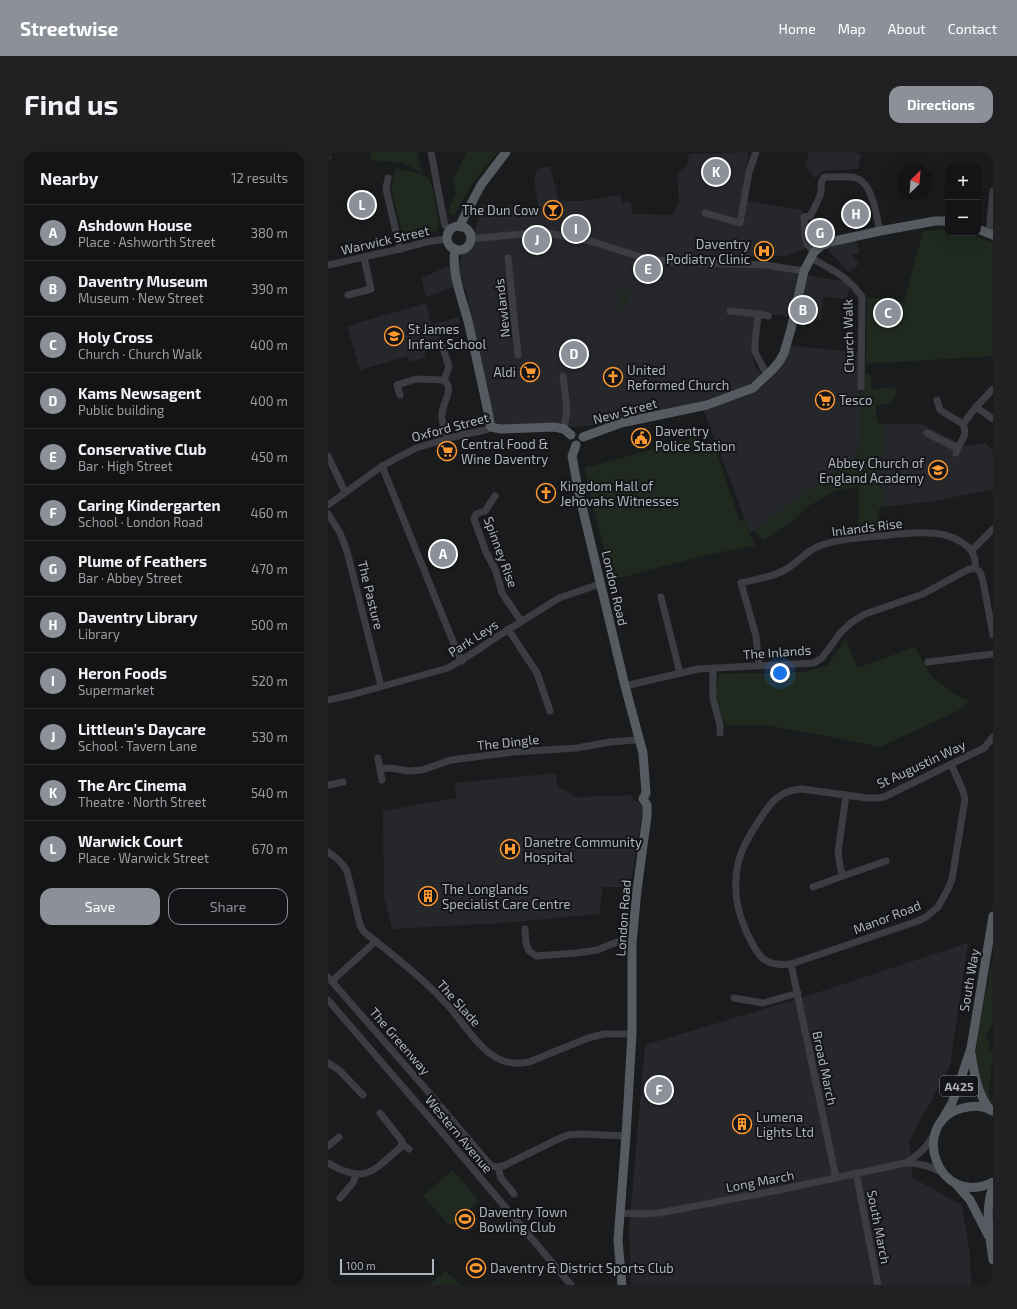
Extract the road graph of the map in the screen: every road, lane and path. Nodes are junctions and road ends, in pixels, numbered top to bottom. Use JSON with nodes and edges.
{"nodes":[{"id":1,"x":431,"y":152,"type":"edge"},
{"id":2,"x":506,"y":152,"type":"edge"},
{"id":3,"x":756,"y":152,"type":"edge"},
{"id":4,"x":388,"y":178,"type":"dead end"},
{"id":5,"x":993,"y":191,"type":"edge"},
{"id":6,"x":705,"y":214,"type":"dead end"},
{"id":7,"x":945,"y":221,"type":"edge"},
{"id":8,"x":461,"y":227,"type":"junction"},
{"id":9,"x":880,"y":230,"type":"junction"},
{"id":10,"x":981,"y":230,"type":"edge"},
{"id":11,"x":991,"y":234,"type":"edge"},
{"id":12,"x":448,"y":235,"type":"junction"},
{"id":13,"x":470,"y":239,"type":"junction"},
{"id":14,"x":455,"y":249,"type":"junction"},
{"id":15,"x":400,"y":250,"type":"junction"},
{"id":16,"x":812,"y":255,"type":"junction"},
{"id":17,"x":364,"y":258,"type":"junction"},
{"id":18,"x":508,"y":258,"type":"dead end"},
{"id":19,"x":328,"y":265,"type":"edge"},
{"id":20,"x":804,"y":270,"type":"junction"},
{"id":21,"x":348,"y":295,"type":"dead end"},
{"id":22,"x":730,"y":311,"type":"dead end"},
{"id":23,"x":758,"y":314,"type":"junction"},
{"id":24,"x":768,"y":316,"type":"dead end"},
{"id":25,"x":442,"y":345,"type":"dead end"},
{"id":26,"x":518,"y":355,"type":"dead end"},
{"id":27,"x":563,"y":376,"type":"dead end"},
{"id":28,"x":767,"y":376,"type":"junction"},
{"id":29,"x":444,"y":380,"type":"junction"},
{"id":30,"x":861,"y":387,"type":"dead end"},
{"id":31,"x":993,"y":389,"type":"edge"},
{"id":32,"x":400,"y":394,"type":"dead end"},
{"id":33,"x":937,"y":400,"type":"dead end"},
{"id":34,"x":976,"y":407,"type":"junction"},
{"id":35,"x":993,"y":419,"type":"edge"},
{"id":36,"x":963,"y":424,"type":"junction"},
{"id":37,"x":491,"y":427,"type":"junction"},
{"id":38,"x":564,"y":429,"type":"junction"},
{"id":39,"x":927,"y":433,"type":"dead end"},
{"id":40,"x":571,"y":435,"type":"junction"},
{"id":41,"x":583,"y":437,"type":"junction"},
{"id":42,"x":448,"y":439,"type":"junction"},
{"id":43,"x":576,"y":445,"type":"junction"},
{"id":44,"x":328,"y":456,"type":"edge"},
{"id":45,"x":382,"y":466,"type":"junction"},
{"id":46,"x":345,"y":492,"type":"junction"},
{"id":47,"x":496,"y":496,"type":"dead end"},
{"id":48,"x":328,"y":505,"type":"edge"},
{"id":49,"x":328,"y":514,"type":"edge"},
{"id":50,"x":993,"y":530,"type":"edge"},
{"id":51,"x":972,"y":550,"type":"junction"},
{"id":52,"x":974,"y":568,"type":"junction"},
{"id":53,"x":600,"y":584,"type":"junction"},
{"id":54,"x":661,"y":597,"type":"dead end"},
{"id":55,"x":521,"y":621,"type":"junction"},
{"id":56,"x":508,"y":629,"type":"junction"},
{"id":57,"x":993,"y":636,"type":"edge"},
{"id":58,"x":993,"y":654,"type":"edge"},
{"id":59,"x":462,"y":661,"type":"junction"},
{"id":60,"x":928,"y":662,"type":"dead end"},
{"id":61,"x":759,"y":666,"type":"junction"},
{"id":62,"x":713,"y":668,"type":"junction"},
{"id":63,"x":680,"y":673,"type":"junction"},
{"id":64,"x":380,"y":686,"type":"junction"},
{"id":65,"x":625,"y":686,"type":"junction"},
{"id":66,"x":328,"y":700,"type":"edge"},
{"id":67,"x":550,"y":711,"type":"dead end"},
{"id":68,"x":720,"y":733,"type":"dead end"},
{"id":69,"x":993,"y":737,"type":"edge"},
{"id":70,"x":639,"y":739,"type":"junction"},
{"id":71,"x":378,"y":758,"type":"dead end"},
{"id":72,"x":951,"y":764,"type":"junction"},
{"id":73,"x":380,"y":769,"type":"junction"},
{"id":74,"x":382,"y":780,"type":"dead end"},
{"id":75,"x":343,"y":782,"type":"dead end"},
{"id":76,"x":328,"y":785,"type":"edge"},
{"id":77,"x":846,"y":795,"type":"junction"},
{"id":78,"x":328,"y":852,"type":"edge"},
{"id":79,"x":886,"y":861,"type":"dead end"},
{"id":80,"x":844,"y":876,"type":"junction"},
{"id":81,"x":813,"y":887,"type":"dead end"},
{"id":82,"x":993,"y":916,"type":"edge"},
{"id":83,"x":526,"y":929,"type":"dead end"},
{"id":84,"x":376,"y":941,"type":"junction"},
{"id":85,"x":632,"y":942,"type":"junction"},
{"id":86,"x":791,"y":964,"type":"junction"},
{"id":87,"x":330,"y":979,"type":"edge"},
{"id":88,"x":798,"y":993,"type":"junction"},
{"id":89,"x":734,"y":998,"type":"dead end"},
{"id":90,"x":328,"y":1000,"type":"edge"},
{"id":91,"x":632,"y":1034,"type":"junction"},
{"id":92,"x":971,"y":1048,"type":"junction"},
{"id":93,"x":328,"y":1063,"type":"edge"},
{"id":94,"x":363,"y":1095,"type":"dead end"},
{"id":95,"x":992,"y":1110,"type":"edge"},
{"id":96,"x":380,"y":1113,"type":"dead end"},
{"id":97,"x":941,"y":1122,"type":"junction"},
{"id":98,"x":935,"y":1134,"type":"junction"},
{"id":99,"x":626,"y":1136,"type":"junction"},
{"id":100,"x":339,"y":1137,"type":"dead end"},
{"id":101,"x":402,"y":1144,"type":"junction"},
{"id":102,"x":328,"y":1146,"type":"edge"},
{"id":103,"x":409,"y":1149,"type":"dead end"},
{"id":104,"x":328,"y":1163,"type":"edge"},
{"id":105,"x":905,"y":1163,"type":"junction"},
{"id":106,"x":498,"y":1167,"type":"junction"},
{"id":107,"x":856,"y":1173,"type":"junction"},
{"id":108,"x":943,"y":1173,"type":"junction"},
{"id":109,"x":356,"y":1175,"type":"junction"},
{"id":110,"x":836,"y":1178,"type":"junction"},
{"id":111,"x":951,"y":1180,"type":"junction"},
{"id":112,"x":993,"y":1182,"type":"edge"},
{"id":113,"x":993,"y":1187,"type":"edge"},
{"id":114,"x":514,"y":1194,"type":"dead end"},
{"id":115,"x":340,"y":1198,"type":"dead end"},
{"id":116,"x":620,"y":1213,"type":"junction"},
{"id":117,"x":990,"y":1240,"type":"junction"},
{"id":118,"x":993,"y":1260,"type":"edge"},
{"id":119,"x":571,"y":1285,"type":"edge"},
{"id":120,"x":622,"y":1285,"type":"edge"},
{"id":121,"x":878,"y":1285,"type":"edge"}],
"edges":[{"from":1,"to":12,"type":"street"},
{"from":2,"to":8,"type":"main road"},
{"from":3,"to":6,"type":"street"},
{"from":4,"to":15,"type":"street"},
{"from":5,"to":11,"type":"street"},
{"from":7,"to":9,"type":"main road"},
{"from":8,"to":12,"type":"main road"},
{"from":8,"to":13,"type":"main road"},
{"from":9,"to":16,"type":"main road"},
{"from":9,"to":16,"type":"street"},
{"from":10,"to":11,"type":"main road"},
{"from":12,"to":14,"type":"main road"},
{"from":12,"to":15,"type":"street","name":"Warwick Street"},
{"from":13,"to":14,"type":"main road"},
{"from":13,"to":20,"type":"street"},
{"from":14,"to":37,"type":"main road"},
{"from":15,"to":17,"type":"street","name":"Warwick Street"},
{"from":16,"to":20,"type":"main road","name":"New Street"},
{"from":16,"to":30,"type":"street","name":"Church Walk"},
{"from":17,"to":19,"type":"street","name":"Warwick Street"},
{"from":17,"to":21,"type":"street"},
{"from":18,"to":26,"type":"street","name":"Newlands"},
{"from":20,"to":28,"type":"main road","name":"New Street"},
{"from":22,"to":23,"type":"street"},
{"from":23,"to":24,"type":"street"},
{"from":23,"to":28,"type":"street"},
{"from":25,"to":29,"type":"street"},
{"from":27,"to":38,"type":"street"},
{"from":28,"to":41,"type":"main road","name":"New Street"},
{"from":29,"to":32,"type":"street"},
{"from":29,"to":42,"type":"street"},
{"from":31,"to":34,"type":"street"},
{"from":33,"to":36,"type":"street"},
{"from":34,"to":35,"type":"street"},
{"from":34,"to":36,"type":"street"},
{"from":36,"to":39,"type":"street"},
{"from":37,"to":38,"type":"main road","name":"Oxford Street"},
{"from":37,"to":42,"type":"street","name":"Oxford Street"},
{"from":38,"to":40,"type":"main road"},
{"from":40,"to":41,"type":"main road"},
{"from":40,"to":43,"type":"main road"},
{"from":41,"to":43,"type":"main road"},
{"from":42,"to":45,"type":"street","name":"Oxford Street"},
{"from":43,"to":53,"type":"main road","name":"London Road"},
{"from":44,"to":46,"type":"street"},
{"from":45,"to":46,"type":"street","name":"Oxford Street"},
{"from":45,"to":59,"type":"street"},
{"from":46,"to":48,"type":"street","name":"Oxford Street"},
{"from":47,"to":55,"type":"street","name":"Spinney Rise"},
{"from":49,"to":64,"type":"street","name":"The Pasture"},
{"from":50,"to":51,"type":"street"},
{"from":51,"to":52,"type":"street"},
{"from":51,"to":61,"type":"street","name":"Inlands Rise"},
{"from":52,"to":57,"type":"street"},
{"from":52,"to":61,"type":"street","name":"The Inlands"},
{"from":53,"to":55,"type":"street","name":"Park Leys"},
{"from":53,"to":65,"type":"main road","name":"London Road"},
{"from":54,"to":63,"type":"street"},
{"from":55,"to":56,"type":"street","name":"Park Leys"},
{"from":56,"to":59,"type":"street","name":"Park Leys"},
{"from":56,"to":67,"type":"street"},
{"from":58,"to":60,"type":"street"},
{"from":59,"to":64,"type":"street","name":"Park Leys"},
{"from":61,"to":62,"type":"street","name":"The Inlands"},
{"from":62,"to":63,"type":"street","name":"The Inlands"},
{"from":62,"to":68,"type":"street"},
{"from":63,"to":65,"type":"street","name":"The Inlands"},
{"from":64,"to":66,"type":"street","name":"Park Leys"},
{"from":65,"to":70,"type":"main road","name":"London Road"},
{"from":69,"to":72,"type":"street","name":"St Augustin Way"},
{"from":70,"to":73,"type":"street","name":"The Dingle"},
{"from":70,"to":85,"type":"main road","name":"London Road"},
{"from":71,"to":73,"type":"street"},
{"from":72,"to":77,"type":"street","name":"St Augustin Way"},
{"from":72,"to":86,"type":"street","name":"Manor Road"},
{"from":73,"to":74,"type":"street"},
{"from":75,"to":76,"type":"street"},
{"from":77,"to":80,"type":"street"},
{"from":77,"to":86,"type":"street","name":"St Augustin Way"},
{"from":78,"to":84,"type":"street","name":"The Slade"},
{"from":79,"to":80,"type":"street"},
{"from":80,"to":81,"type":"street"},
{"from":82,"to":92,"type":"main road","name":"South Way","number":"A425"},
{"from":83,"to":85,"type":"street"},
{"from":84,"to":87,"type":"street"},
{"from":84,"to":91,"type":"street","name":"The Slade"},
{"from":85,"to":91,"type":"main road","name":"London Road"},
{"from":86,"to":88,"type":"street","name":"Broad March"},
{"from":87,"to":106,"type":"street","name":"The Greenway"},
{"from":88,"to":89,"type":"street"},
{"from":88,"to":110,"type":"street","name":"Broad March"},
{"from":90,"to":119,"type":"street","name":"Western Avenue"},
{"from":91,"to":99,"type":"main road","name":"London Road"},
{"from":92,"to":95,"type":"main road","name":"South Way","number":"A425"},
{"from":92,"to":97,"type":"main road","name":"South Way","number":"A425"},
{"from":93,"to":94,"type":"street"},
{"from":95,"to":97,"type":"main road"},
{"from":96,"to":101,"type":"street"},
{"from":97,"to":98,"type":"main road","name":"South Way"},
{"from":98,"to":105,"type":"street","name":"Long March"},
{"from":98,"to":108,"type":"main road"},
{"from":99,"to":106,"type":"street"},
{"from":99,"to":116,"type":"main road","name":"London Road"},
{"from":100,"to":102,"type":"street"},
{"from":101,"to":103,"type":"street"},
{"from":101,"to":109,"type":"street"},
{"from":104,"to":109,"type":"street"},
{"from":105,"to":107,"type":"street","name":"Long March"},
{"from":105,"to":108,"type":"street","name":"Long March"},
{"from":106,"to":114,"type":"street","name":"The Greenway"},
{"from":107,"to":110,"type":"street","name":"Long March"},
{"from":107,"to":121,"type":"street","name":"South March"},
{"from":108,"to":111,"type":"main road"},
{"from":109,"to":115,"type":"street"},
{"from":110,"to":116,"type":"street","name":"Long March"},
{"from":111,"to":112,"type":"main road"},
{"from":111,"to":117,"type":"main road"},
{"from":113,"to":117,"type":"main road"},
{"from":116,"to":120,"type":"main road","name":"London Road"},
{"from":117,"to":118,"type":"main road"}]}
